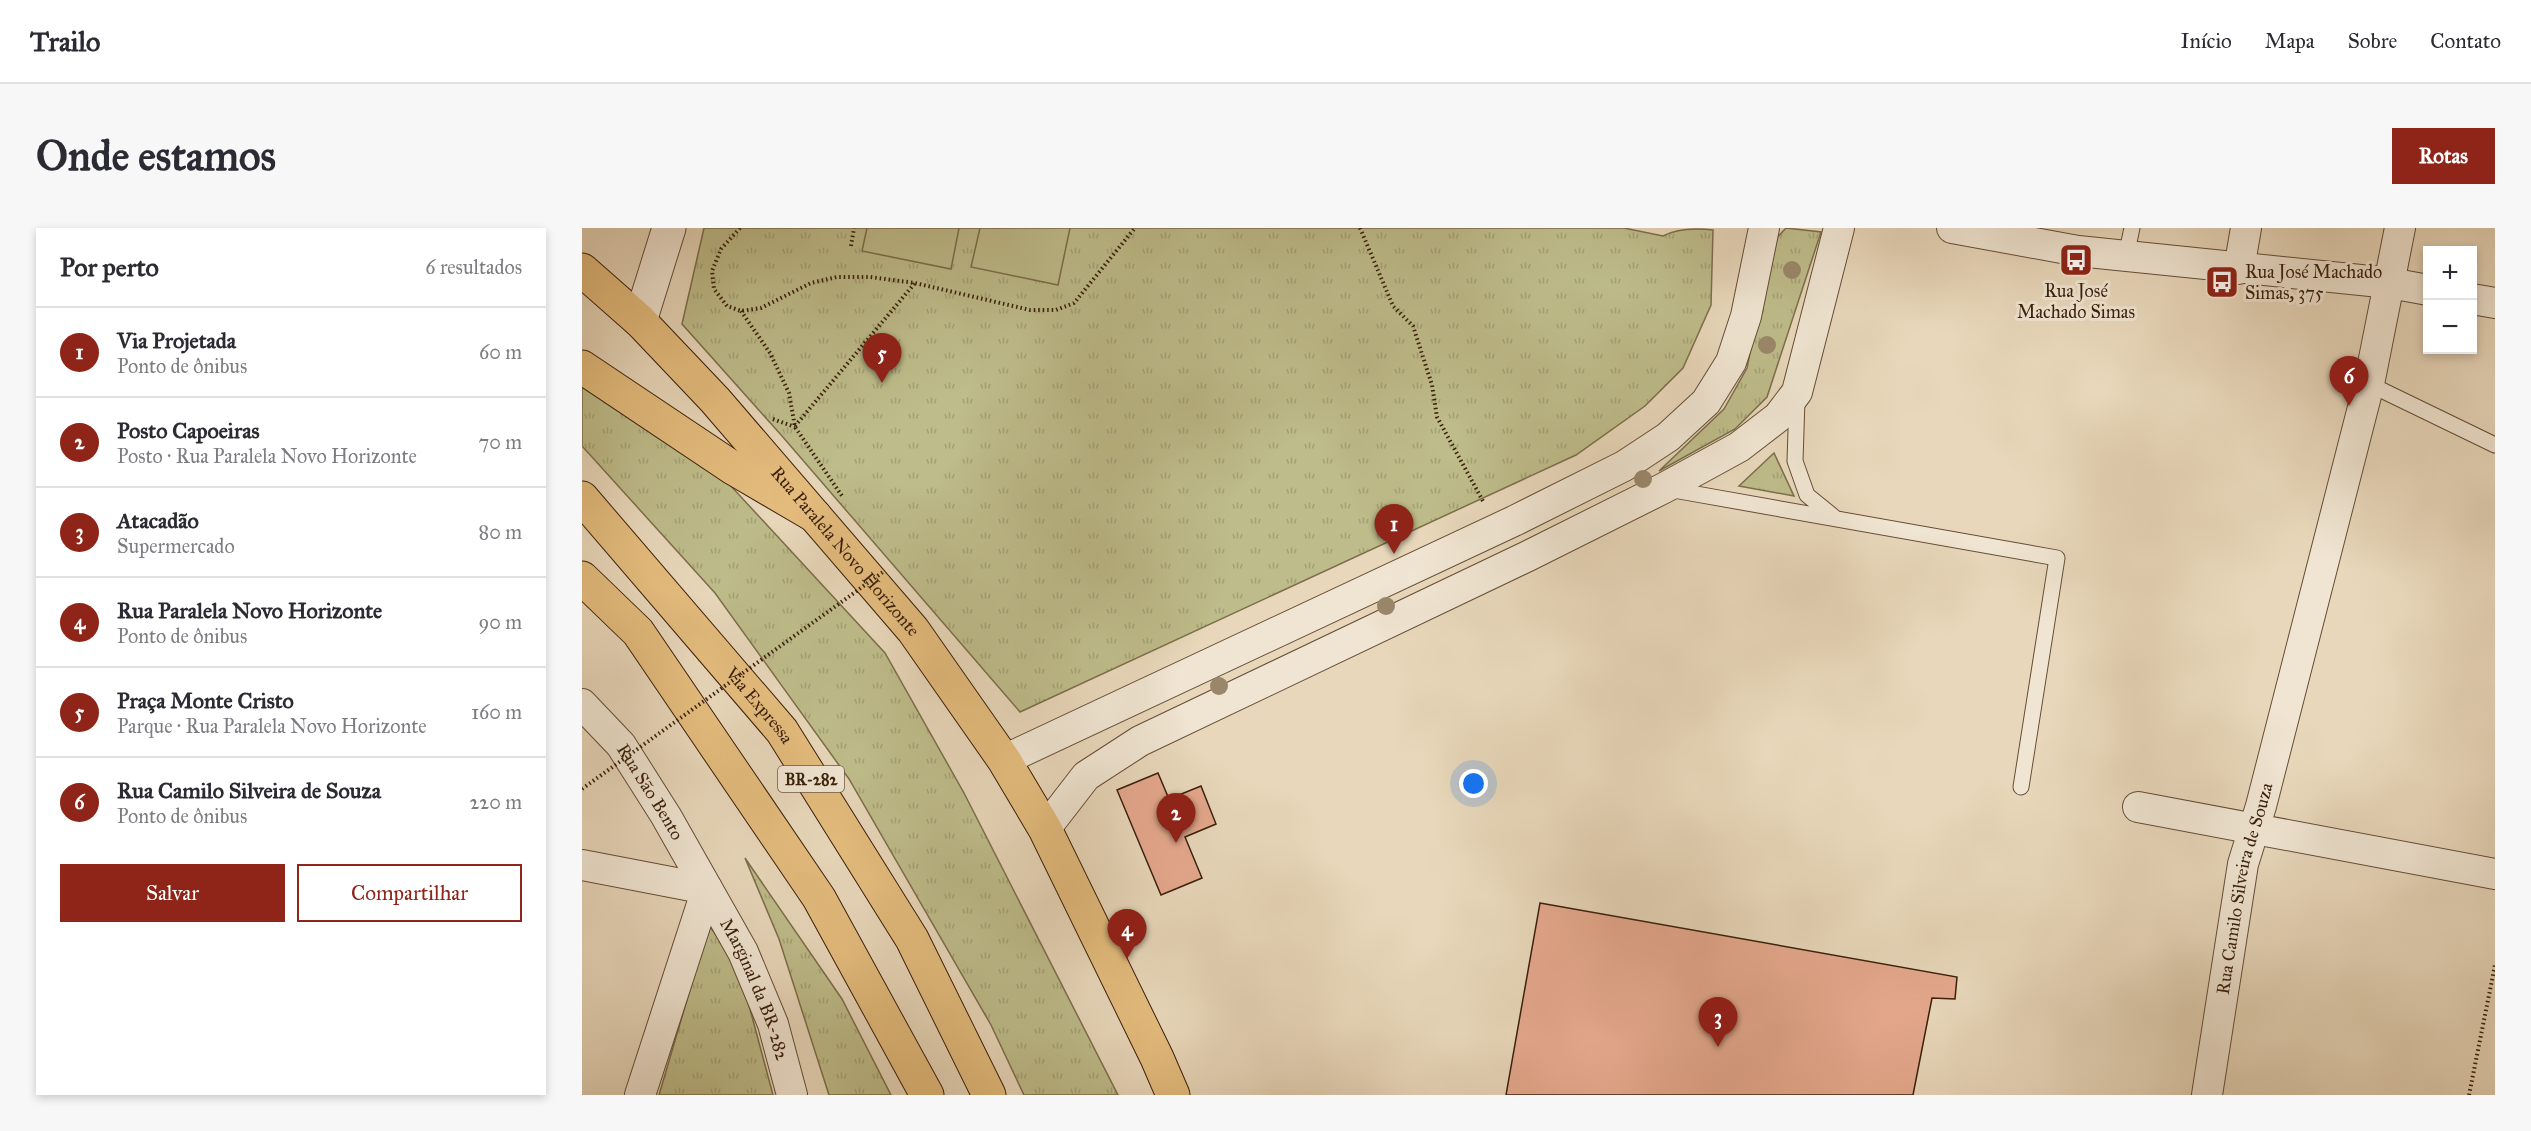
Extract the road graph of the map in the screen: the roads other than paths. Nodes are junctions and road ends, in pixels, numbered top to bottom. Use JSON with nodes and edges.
{"nodes":[{"id":1,"x":669,"y":228,"type":"edge"},
{"id":2,"x":1764,"y":228,"type":"edge"},
{"id":3,"x":1839,"y":228,"type":"edge"},
{"id":4,"x":1952,"y":228,"type":"edge"},
{"id":5,"x":2246,"y":228,"type":"edge"},
{"id":6,"x":2400,"y":228,"type":"edge"},
{"id":7,"x":2129,"y":242,"type":"edge"},
{"id":8,"x":2239,"y":268,"type":"junction"},
{"id":9,"x":582,"y":270,"type":"edge"},
{"id":10,"x":2390,"y":284,"type":"junction"},
{"id":11,"x":2423,"y":289,"type":"edge"},
{"id":12,"x":2477,"y":300,"type":"edge"},
{"id":13,"x":2495,"y":303,"type":"edge"},
{"id":14,"x":640,"y":321,"type":"junction"},
{"id":15,"x":582,"y":367,"type":"edge"},
{"id":16,"x":2369,"y":384,"type":"junction"},
{"id":17,"x":1797,"y":392,"type":"junction"},
{"id":18,"x":2495,"y":445,"type":"edge"},
{"id":19,"x":1664,"y":488,"type":"junction"},
{"id":20,"x":582,"y":498,"type":"edge"},
{"id":21,"x":815,"y":516,"type":"junction"},
{"id":22,"x":1836,"y":519,"type":"junction"},
{"id":23,"x":582,"y":578,"type":"edge"},
{"id":24,"x":582,"y":592,"type":"edge"},
{"id":25,"x":638,"y":632,"type":"junction"},
{"id":26,"x":582,"y":704,"type":"edge"},
{"id":27,"x":1122,"y":705,"type":"junction"},
{"id":28,"x":1140,"y":741,"type":"junction"},
{"id":29,"x":1004,"y":760,"type":"junction"},
{"id":30,"x":2021,"y":787,"type":"dead end"},
{"id":31,"x":2138,"y":807,"type":"dead end"},
{"id":32,"x":2253,"y":827,"type":"junction"},
{"id":33,"x":1045,"y":829,"type":"junction"},
{"id":34,"x":582,"y":865,"type":"edge"},
{"id":35,"x":2495,"y":874,"type":"edge"},
{"id":36,"x":707,"y":889,"type":"junction"},
{"id":37,"x":640,"y":1095,"type":"edge"},
{"id":38,"x":792,"y":1095,"type":"edge"},
{"id":39,"x":927,"y":1095,"type":"edge"},
{"id":40,"x":989,"y":1095,"type":"edge"},
{"id":41,"x":1173,"y":1095,"type":"edge"},
{"id":42,"x":2207,"y":1095,"type":"edge"}],
"edges":[{"from":1,"to":14,"type":"street"},
{"from":2,"to":27,"type":"street"},
{"from":3,"to":17,"type":"street"},
{"from":4,"to":7,"type":"street"},
{"from":5,"to":8,"type":"street"},
{"from":6,"to":10,"type":"street","name":"Rua Camilo Silveira de Souza"},
{"from":7,"to":8,"type":"street"},
{"from":8,"to":10,"type":"street"},
{"from":9,"to":14,"type":"main road","name":"Rua Paralela Novo Horizonte"},
{"from":10,"to":11,"type":"street"},
{"from":10,"to":16,"type":"street","name":"Rua Camilo Silveira de Souza"},
{"from":12,"to":13,"type":"street"},
{"from":14,"to":21,"type":"main road","name":"Rua Paralela Novo Horizonte"},
{"from":15,"to":21,"type":"main road"},
{"from":16,"to":18,"type":"lane"},
{"from":16,"to":32,"type":"street","name":"Rua Camilo Silveira de Souza"},
{"from":17,"to":19,"type":"street"},
{"from":17,"to":22,"type":"lane"},
{"from":19,"to":22,"type":"lane"},
{"from":19,"to":28,"type":"street"},
{"from":20,"to":40,"type":"main road","name":"Via Expressa","number":"BR-282"},
{"from":21,"to":29,"type":"main road","name":"Rua Paralela Novo Horizonte"},
{"from":22,"to":30,"type":"lane"},
{"from":23,"to":25,"type":"main road","number":"BR-282"},
{"from":24,"to":25,"type":"main road"},
{"from":25,"to":39,"type":"main road","number":"BR-282"},
{"from":26,"to":36,"type":"street","name":"Rua São Bento"},
{"from":27,"to":28,"type":"street"},
{"from":27,"to":29,"type":"street"},
{"from":28,"to":33,"type":"street"},
{"from":29,"to":33,"type":"main road","name":"Rua Paralela Novo Horizonte"},
{"from":31,"to":32,"type":"street"},
{"from":32,"to":35,"type":"street"},
{"from":32,"to":42,"type":"street","name":"Rua Camilo Silveira de Souza"},
{"from":33,"to":41,"type":"main road","name":"Rua Paralela Novo Horizonte"},
{"from":34,"to":36,"type":"street"},
{"from":36,"to":37,"type":"street"},
{"from":36,"to":38,"type":"street","name":"Marginal da BR-282"}]}
